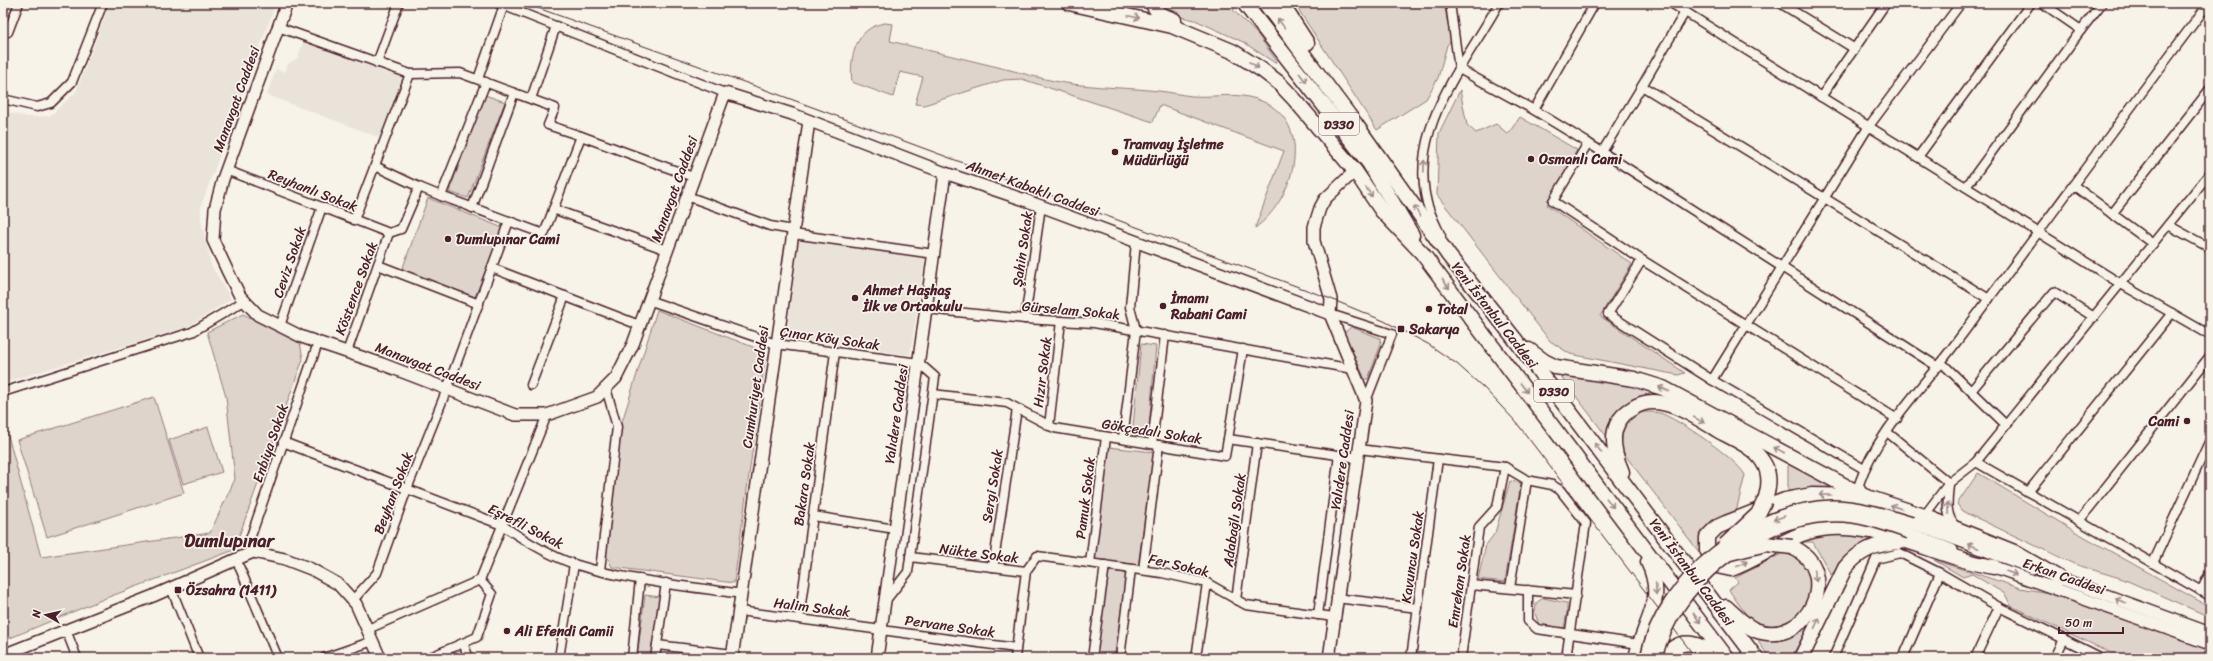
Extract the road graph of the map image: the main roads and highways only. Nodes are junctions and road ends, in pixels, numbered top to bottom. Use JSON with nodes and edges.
{"nodes":[{"id":1,"x":1069,"y":3,"type":"edge"},
{"id":2,"x":1152,"y":3,"type":"edge"},
{"id":3,"x":1244,"y":3,"type":"edge"},
{"id":4,"x":1265,"y":3,"type":"edge"},
{"id":5,"x":1281,"y":3,"type":"edge"},
{"id":6,"x":1213,"y":42,"type":"junction"},
{"id":7,"x":1354,"y":122,"type":"junction"},
{"id":8,"x":1422,"y":252,"type":"junction"},
{"id":9,"x":1514,"y":338,"type":"junction"},
{"id":10,"x":1630,"y":491,"type":"junction"},
{"id":11,"x":1864,"y":496,"type":"junction"},
{"id":12,"x":1915,"y":529,"type":"junction"},
{"id":13,"x":1638,"y":540,"type":"junction"},
{"id":14,"x":1994,"y":567,"type":"road end"},
{"id":15,"x":2059,"y":578,"type":"road end"},
{"id":16,"x":1702,"y":586,"type":"junction"},
{"id":17,"x":1639,"y":644,"type":"junction"},
{"id":18,"x":1662,"y":657,"type":"edge"},
{"id":19,"x":1636,"y":658,"type":"edge"},
{"id":20,"x":1647,"y":658,"type":"edge"},
{"id":21,"x":1718,"y":658,"type":"edge"},
{"id":22,"x":1727,"y":658,"type":"edge"},
{"id":23,"x":1756,"y":658,"type":"edge"},
{"id":24,"x":1801,"y":658,"type":"edge"}],
"edges":[{"from":1,"to":6,"type":"highway","one_way":true},
{"from":2,"to":6,"type":"highway"},
{"from":3,"to":8,"type":"highway","number":"D330","one_way":true},
{"from":7,"to":4,"type":"highway","one_way":true},
{"from":5,"to":7,"type":"highway","number":"D330"},
{"from":6,"to":8,"type":"highway","one_way":true},
{"from":9,"to":7,"type":"highway","name":"Yeni İstanbul Caddesi","number":"D330","one_way":true},
{"from":8,"to":13,"type":"highway","name":"Yeni İstanbul Caddesi","number":"D330","one_way":true},
{"from":10,"to":9,"type":"highway","name":"Yeni İstanbul Caddesi","number":"D330","one_way":true},
{"from":11,"to":9,"type":"highway","one_way":true},
{"from":10,"to":16,"type":"highway","name":"Yeni İstanbul Caddesi","number":"D330"},
{"from":10,"to":16,"type":"highway","one_way":true,"bridge":true},
{"from":12,"to":11,"type":"highway","one_way":true},
{"from":11,"to":12,"type":"highway","one_way":true},
{"from":12,"to":14,"type":"highway"},
{"from":12,"to":15,"type":"highway"},
{"from":24,"to":12,"type":"highway","one_way":true},
{"from":13,"to":17,"type":"highway","one_way":true},
{"from":13,"to":22,"type":"highway","name":"Yeni İstanbul Caddesi","number":"D330","one_way":true},
{"from":16,"to":23,"type":"highway","name":"Yeni İstanbul Caddesi","number":"D330"},
{"from":17,"to":18,"type":"highway"},
{"from":17,"to":19,"type":"highway"},
{"from":17,"to":20,"type":"highway"},
{"from":18,"to":21,"type":"highway"}]}
